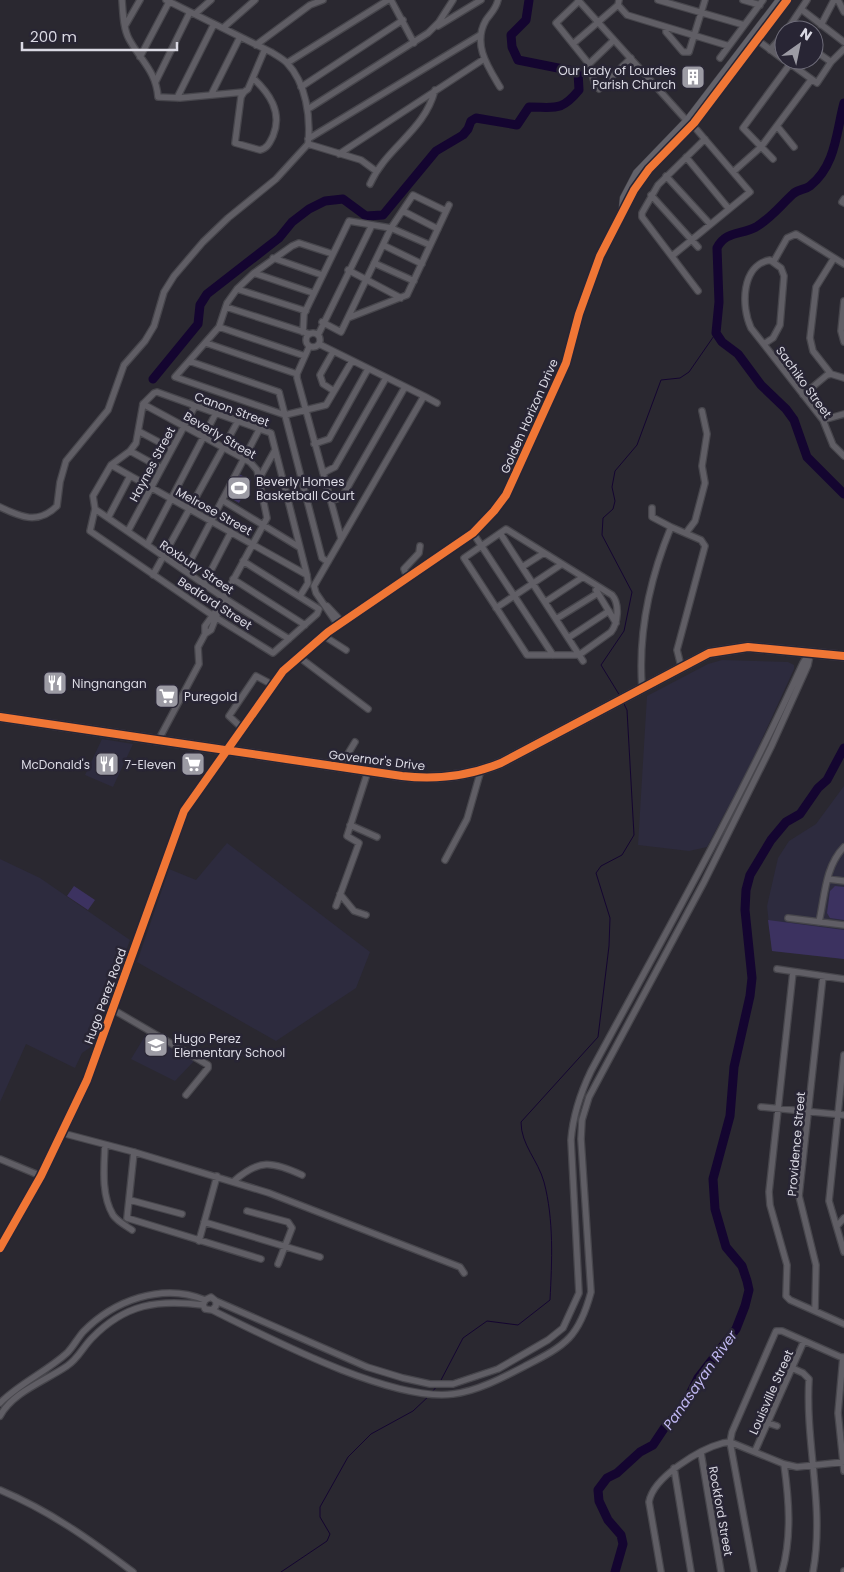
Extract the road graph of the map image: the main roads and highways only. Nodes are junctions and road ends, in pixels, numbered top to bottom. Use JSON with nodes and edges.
{"nodes":[{"id":1,"x":844,"y":656,"type":"edge"},
{"id":2,"x":0,"y":716,"type":"edge"}],
"edges":[{"from":1,"to":2,"type":"main road","name":"Governor's Drive"}]}
